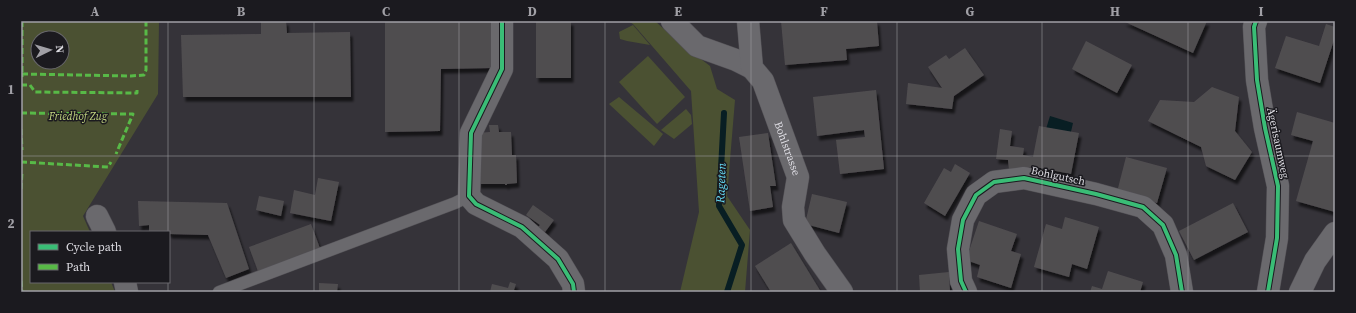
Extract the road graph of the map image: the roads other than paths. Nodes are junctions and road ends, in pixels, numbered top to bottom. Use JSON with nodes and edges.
{"nodes":[{"id":1,"x":502,"y":21,"type":"edge"},
{"id":2,"x":672,"y":21,"type":"edge"},
{"id":3,"x":748,"y":21,"type":"edge"},
{"id":4,"x":1256,"y":21,"type":"edge"},
{"id":5,"x":752,"y":68,"type":"junction"},
{"id":6,"x":469,"y":196,"type":"junction"},
{"id":7,"x":1335,"y":233,"type":"edge"},
{"id":8,"x":219,"y":292,"type":"edge"},
{"id":9,"x":574,"y":292,"type":"edge"},
{"id":10,"x":842,"y":292,"type":"edge"},
{"id":11,"x":966,"y":292,"type":"edge"},
{"id":12,"x":1182,"y":292,"type":"edge"},
{"id":13,"x":1268,"y":292,"type":"edge"},
{"id":14,"x":1300,"y":292,"type":"edge"}],
"edges":[{"from":1,"to":6,"type":"street"},
{"from":2,"to":5,"type":"street"},
{"from":3,"to":5,"type":"street"},
{"from":4,"to":13,"type":"street","name":"Ägerisaumweg"},
{"from":5,"to":10,"type":"street","name":"Bohlstrasse"},
{"from":6,"to":8,"type":"lane"},
{"from":6,"to":9,"type":"street"},
{"from":7,"to":14,"type":"street"},
{"from":11,"to":12,"type":"street","name":"Bohlgutsch"}]}
